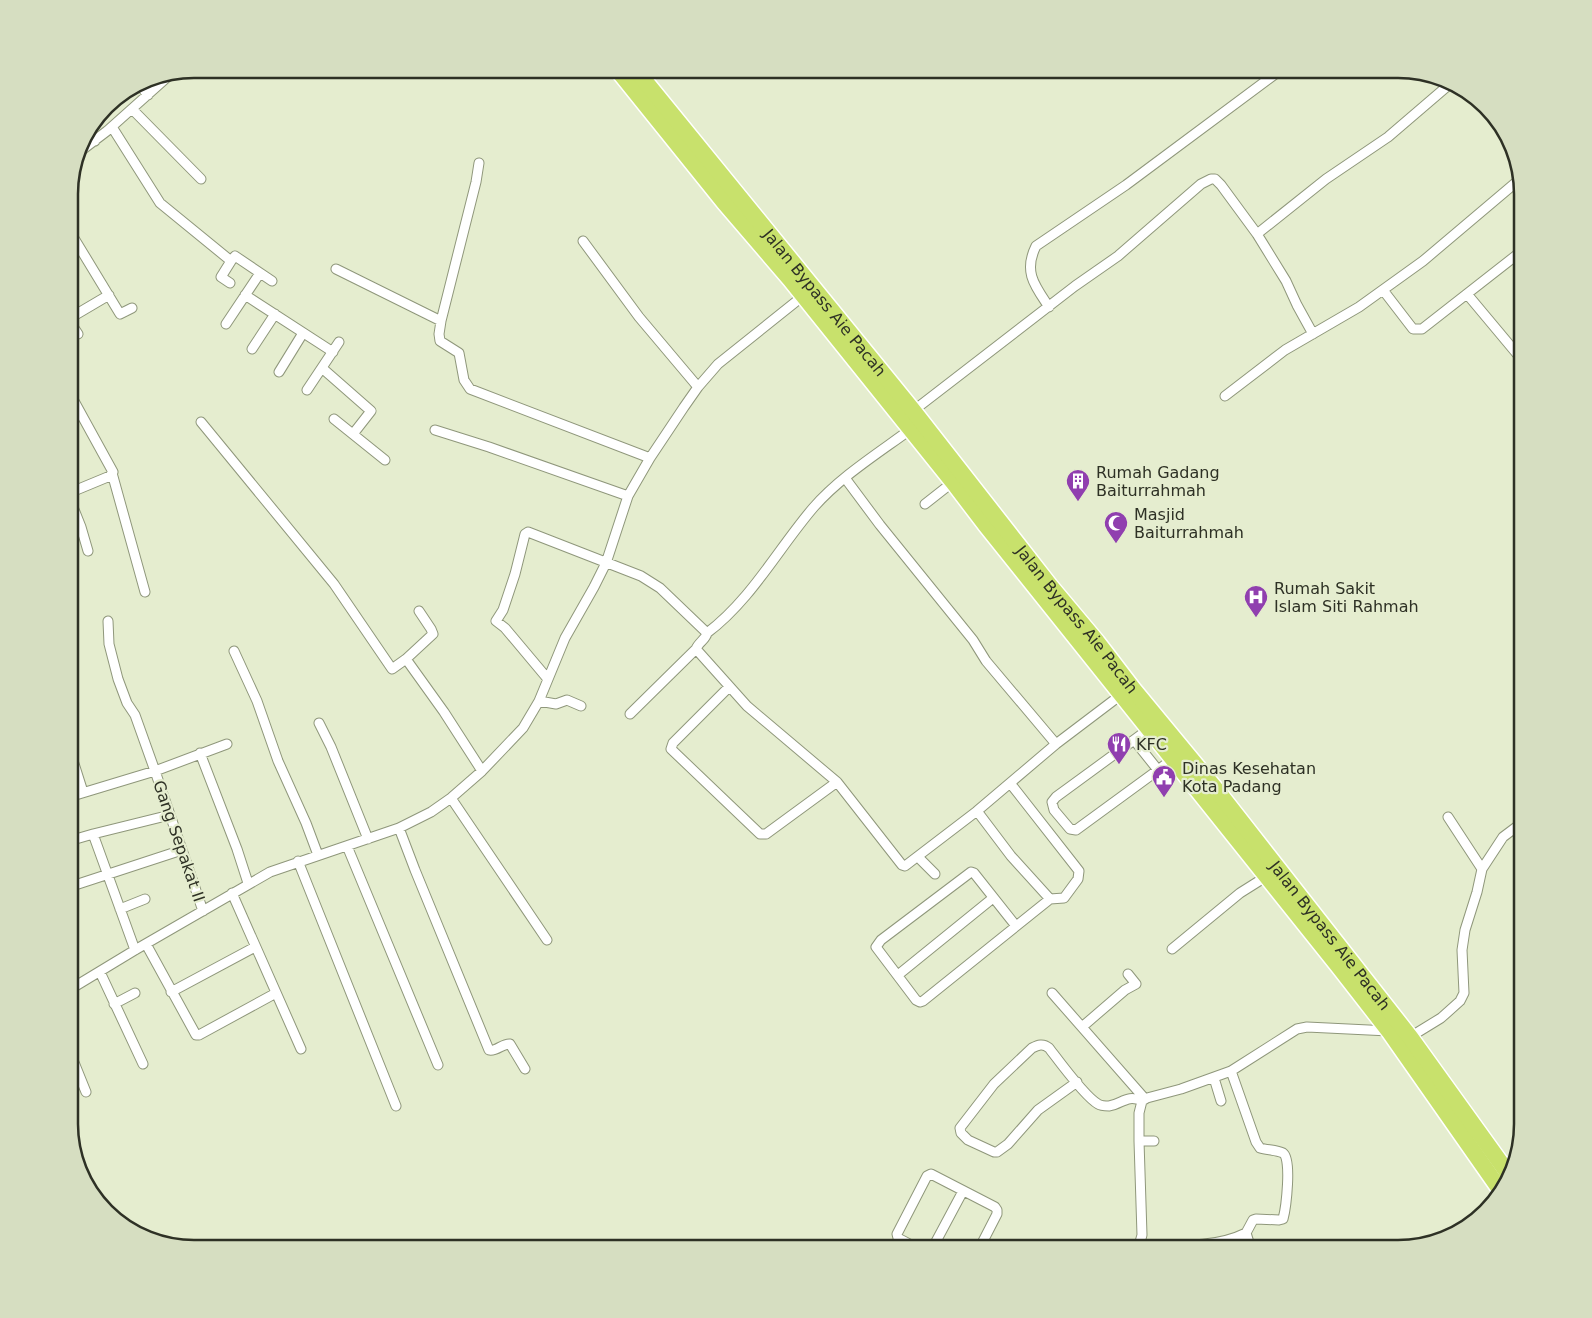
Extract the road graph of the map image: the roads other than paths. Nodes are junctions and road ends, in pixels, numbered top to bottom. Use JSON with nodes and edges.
{"nodes":[{"id":1,"x":623,"y":78,"type":"edge"},
{"id":2,"x":642,"y":78,"type":"edge"},
{"id":3,"x":1270,"y":78,"type":"edge"},
{"id":4,"x":163,"y":81,"type":"edge"},
{"id":5,"x":1446,"y":87,"type":"edge"},
{"id":6,"x":143,"y":89,"type":"edge"},
{"id":7,"x":148,"y":95,"type":"junction"},
{"id":8,"x":132,"y":109,"type":"junction"},
{"id":9,"x":112,"y":127,"type":"junction"},
{"id":10,"x":92,"y":137,"type":"edge"},
{"id":11,"x":94,"y":140,"type":"junction"},
{"id":12,"x":88,"y":145,"type":"edge"},
{"id":13,"x":479,"y":164,"type":"dead end"},
{"id":14,"x":201,"y":179,"type":"dead end"},
{"id":15,"x":1514,"y":185,"type":"edge"},
{"id":16,"x":1257,"y":234,"type":"junction"},
{"id":17,"x":583,"y":242,"type":"dead end"},
{"id":18,"x":78,"y":245,"type":"edge"},
{"id":19,"x":1514,"y":257,"type":"edge"},
{"id":20,"x":231,"y":261,"type":"junction"},
{"id":21,"x":336,"y":269,"type":"dead end"},
{"id":22,"x":260,"y":273,"type":"junction"},
{"id":23,"x":272,"y":281,"type":"dead end"},
{"id":24,"x":230,"y":283,"type":"dead end"},
{"id":25,"x":1384,"y":290,"type":"junction"},
{"id":26,"x":1467,"y":294,"type":"junction"},
{"id":27,"x":108,"y":295,"type":"junction"},
{"id":28,"x":245,"y":295,"type":"junction"},
{"id":29,"x":803,"y":296,"type":"junction"},
{"id":30,"x":1050,"y":307,"type":"junction"},
{"id":31,"x":132,"y":308,"type":"dead end"},
{"id":32,"x":78,"y":313,"type":"edge"},
{"id":33,"x":275,"y":314,"type":"junction"},
{"id":34,"x":441,"y":321,"type":"junction"},
{"id":35,"x":226,"y":324,"type":"dead end"},
{"id":36,"x":304,"y":333,"type":"junction"},
{"id":37,"x":1313,"y":334,"type":"junction"},
{"id":38,"x":339,"y":342,"type":"dead end"},
{"id":39,"x":252,"y":349,"type":"dead end"},
{"id":40,"x":1514,"y":350,"type":"edge"},
{"id":41,"x":333,"y":352,"type":"junction"},
{"id":42,"x":322,"y":368,"type":"junction"},
{"id":43,"x":279,"y":372,"type":"dead end"},
{"id":44,"x":698,"y":387,"type":"junction"},
{"id":45,"x":307,"y":390,"type":"dead end"},
{"id":46,"x":1225,"y":396,"type":"dead end"},
{"id":47,"x":78,"y":408,"type":"edge"},
{"id":48,"x":914,"y":411,"type":"junction"},
{"id":49,"x":334,"y":419,"type":"dead end"},
{"id":50,"x":201,"y":422,"type":"dead end"},
{"id":51,"x":911,"y":429,"type":"junction"},
{"id":52,"x":435,"y":430,"type":"dead end"},
{"id":53,"x":353,"y":434,"type":"junction"},
{"id":54,"x":650,"y":458,"type":"junction"},
{"id":55,"x":385,"y":460,"type":"dead end"},
{"id":56,"x":112,"y":474,"type":"junction"},
{"id":57,"x":845,"y":478,"type":"junction"},
{"id":58,"x":953,"y":482,"type":"junction"},
{"id":59,"x":78,"y":491,"type":"edge"},
{"id":60,"x":628,"y":496,"type":"junction"},
{"id":61,"x":925,"y":504,"type":"dead end"},
{"id":62,"x":981,"y":509,"type":"junction"},
{"id":63,"x":78,"y":519,"type":"edge"},
{"id":64,"x":88,"y":551,"type":"dead end"},
{"id":65,"x":606,"y":563,"type":"junction"},
{"id":66,"x":146,"y":592,"type":"dead end"},
{"id":67,"x":419,"y":612,"type":"dead end"},
{"id":68,"x":108,"y":621,"type":"dead end"},
{"id":69,"x":707,"y":633,"type":"junction"},
{"id":70,"x":696,"y":650,"type":"junction"},
{"id":71,"x":234,"y":651,"type":"dead end"},
{"id":72,"x":406,"y":659,"type":"junction"},
{"id":73,"x":548,"y":678,"type":"junction"},
{"id":74,"x":729,"y":687,"type":"junction"},
{"id":75,"x":1122,"y":694,"type":"junction"},
{"id":76,"x":538,"y":701,"type":"junction"},
{"id":77,"x":581,"y":706,"type":"dead end"},
{"id":78,"x":630,"y":714,"type":"dead end"},
{"id":79,"x":319,"y":723,"type":"dead end"},
{"id":80,"x":1149,"y":729,"type":"junction"},
{"id":81,"x":1134,"y":740,"type":"junction"},
{"id":82,"x":227,"y":744,"type":"dead end"},
{"id":83,"x":1056,"y":744,"type":"junction"},
{"id":84,"x":200,"y":753,"type":"junction"},
{"id":85,"x":1173,"y":759,"type":"junction"},
{"id":86,"x":1158,"y":770,"type":"junction"},
{"id":87,"x":155,"y":771,"type":"junction"},
{"id":88,"x":482,"y":771,"type":"junction"},
{"id":89,"x":78,"y":776,"type":"edge"},
{"id":90,"x":837,"y":782,"type":"junction"},
{"id":91,"x":1010,"y":783,"type":"junction"},
{"id":92,"x":83,"y":792,"type":"junction"},
{"id":93,"x":78,"y":793,"type":"edge"},
{"id":94,"x":451,"y":798,"type":"junction"},
{"id":95,"x":977,"y":811,"type":"junction"},
{"id":96,"x":170,"y":815,"type":"junction"},
{"id":97,"x":1448,"y":817,"type":"dead end"},
{"id":98,"x":399,"y":828,"type":"junction"},
{"id":99,"x":1514,"y":829,"type":"edge"},
{"id":100,"x":93,"y":834,"type":"junction"},
{"id":101,"x":78,"y":838,"type":"edge"},
{"id":102,"x":368,"y":839,"type":"junction"},
{"id":103,"x":346,"y":846,"type":"junction"},
{"id":104,"x":182,"y":850,"type":"junction"},
{"id":105,"x":318,"y":855,"type":"junction"},
{"id":106,"x":918,"y":857,"type":"junction"},
{"id":107,"x":298,"y":861,"type":"junction"},
{"id":108,"x":1482,"y":869,"type":"junction"},
{"id":109,"x":935,"y":874,"type":"dead end"},
{"id":110,"x":109,"y":875,"type":"junction"},
{"id":111,"x":1266,"y":876,"type":"junction"},
{"id":112,"x":248,"y":883,"type":"junction"},
{"id":113,"x":78,"y":885,"type":"edge"},
{"id":114,"x":232,"y":893,"type":"junction"},
{"id":115,"x":993,"y":898,"type":"junction"},
{"id":116,"x":145,"y":899,"type":"dead end"},
{"id":117,"x":1050,"y":899,"type":"junction"},
{"id":118,"x":120,"y":909,"type":"junction"},
{"id":119,"x":202,"y":911,"type":"junction"},
{"id":120,"x":1016,"y":926,"type":"junction"},
{"id":121,"x":547,"y":940,"type":"dead end"},
{"id":122,"x":146,"y":944,"type":"junction"},
{"id":123,"x":256,"y":947,"type":"junction"},
{"id":124,"x":1172,"y":949,"type":"dead end"},
{"id":125,"x":135,"y":950,"type":"junction"},
{"id":126,"x":1345,"y":964,"type":"junction"},
{"id":127,"x":100,"y":972,"type":"junction"},
{"id":128,"x":1128,"y":974,"type":"dead end"},
{"id":129,"x":898,"y":975,"type":"junction"},
{"id":130,"x":78,"y":985,"type":"edge"},
{"id":131,"x":171,"y":992,"type":"junction"},
{"id":132,"x":135,"y":993,"type":"dead end"},
{"id":133,"x":276,"y":993,"type":"junction"},
{"id":134,"x":1052,"y":993,"type":"dead end"},
{"id":135,"x":114,"y":1004,"type":"junction"},
{"id":136,"x":1082,"y":1027,"type":"junction"},
{"id":137,"x":1389,"y":1031,"type":"junction"},
{"id":138,"x":1410,"y":1037,"type":"junction"},
{"id":139,"x":300,"y":1049,"type":"dead end"},
{"id":140,"x":143,"y":1064,"type":"dead end"},
{"id":141,"x":438,"y":1065,"type":"dead end"},
{"id":142,"x":525,"y":1070,"type":"dead end"},
{"id":143,"x":1231,"y":1071,"type":"junction"},
{"id":144,"x":78,"y":1072,"type":"edge"},
{"id":145,"x":1214,"y":1078,"type":"junction"},
{"id":146,"x":1076,"y":1082,"type":"junction"},
{"id":147,"x":86,"y":1092,"type":"dead end"},
{"id":148,"x":1143,"y":1100,"type":"junction"},
{"id":149,"x":1221,"y":1101,"type":"dead end"},
{"id":150,"x":1448,"y":1101,"type":"junction"},
{"id":151,"x":396,"y":1106,"type":"dead end"},
{"id":152,"x":1139,"y":1141,"type":"junction"},
{"id":153,"x":1154,"y":1141,"type":"dead end"},
{"id":154,"x":1505,"y":1170,"type":"edge"},
{"id":155,"x":1498,"y":1184,"type":"edge"},
{"id":156,"x":963,"y":1191,"type":"junction"},
{"id":157,"x":1246,"y":1233,"type":"junction"},
{"id":158,"x":902,"y":1240,"type":"edge"},
{"id":159,"x":937,"y":1240,"type":"edge"},
{"id":160,"x":983,"y":1240,"type":"edge"},
{"id":161,"x":1141,"y":1240,"type":"edge"},
{"id":162,"x":1224,"y":1240,"type":"edge"},
{"id":163,"x":1248,"y":1240,"type":"edge"}],
"edges":[{"from":1,"to":29,"type":"highway"},
{"from":2,"to":48,"type":"highway","name":"Jalan Bypass Aie Pacah"},
{"from":3,"to":30,"type":"street"},
{"from":4,"to":7,"type":"street"},
{"from":5,"to":16,"type":"street"},
{"from":6,"to":7,"type":"street"},
{"from":7,"to":8,"type":"street"},
{"from":8,"to":9,"type":"street"},
{"from":8,"to":14,"type":"street"},
{"from":9,"to":11,"type":"street"},
{"from":9,"to":20,"type":"street"},
{"from":10,"to":11,"type":"street"},
{"from":11,"to":12,"type":"street"},
{"from":13,"to":34,"type":"street"},
{"from":15,"to":25,"type":"street"},
{"from":16,"to":30,"type":"street"},
{"from":16,"to":37,"type":"street"},
{"from":17,"to":44,"type":"street"},
{"from":18,"to":27,"type":"street"},
{"from":19,"to":26,"type":"street"},
{"from":20,"to":22,"type":"street"},
{"from":20,"to":24,"type":"street"},
{"from":21,"to":34,"type":"street"},
{"from":22,"to":23,"type":"street"},
{"from":22,"to":28,"type":"street"},
{"from":25,"to":26,"type":"street"},
{"from":25,"to":37,"type":"street"},
{"from":26,"to":40,"type":"street"},
{"from":27,"to":31,"type":"street"},
{"from":27,"to":32,"type":"street"},
{"from":28,"to":33,"type":"street"},
{"from":28,"to":35,"type":"street"},
{"from":29,"to":44,"type":"street"},
{"from":29,"to":51,"type":"highway"},
{"from":30,"to":48,"type":"street"},
{"from":33,"to":36,"type":"street"},
{"from":33,"to":39,"type":"street"},
{"from":34,"to":54,"type":"street"},
{"from":36,"to":41,"type":"street"},
{"from":36,"to":43,"type":"street"},
{"from":37,"to":46,"type":"street"},
{"from":38,"to":41,"type":"street"},
{"from":41,"to":42,"type":"street"},
{"from":42,"to":45,"type":"street"},
{"from":42,"to":53,"type":"street"},
{"from":44,"to":54,"type":"street"},
{"from":47,"to":56,"type":"street"},
{"from":48,"to":62,"type":"highway","name":"Jalan Bypass Aie Pacah"},
{"from":49,"to":53,"type":"street"},
{"from":50,"to":72,"type":"street"},
{"from":51,"to":57,"type":"street"},
{"from":51,"to":58,"type":"highway"},
{"from":52,"to":60,"type":"street"},
{"from":53,"to":55,"type":"street"},
{"from":54,"to":60,"type":"street"},
{"from":56,"to":59,"type":"street"},
{"from":56,"to":66,"type":"street"},
{"from":57,"to":69,"type":"street"},
{"from":57,"to":83,"type":"street"},
{"from":58,"to":61,"type":"street"},
{"from":58,"to":62,"type":"highway"},
{"from":60,"to":65,"type":"street"},
{"from":62,"to":75,"type":"highway"},
{"from":62,"to":126,"type":"highway","name":"Jalan Bypass Aie Pacah"},
{"from":63,"to":64,"type":"street"},
{"from":65,"to":69,"type":"street"},
{"from":65,"to":73,"type":"street"},
{"from":65,"to":73,"type":"street"},
{"from":67,"to":72,"type":"street"},
{"from":68,"to":87,"type":"street","name":"Gang Sepakat II"},
{"from":69,"to":70,"type":"street"},
{"from":70,"to":74,"type":"street"},
{"from":70,"to":78,"type":"street"},
{"from":71,"to":105,"type":"street"},
{"from":72,"to":88,"type":"street"},
{"from":73,"to":76,"type":"street"},
{"from":74,"to":90,"type":"street"},
{"from":74,"to":90,"type":"street"},
{"from":75,"to":80,"type":"highway"},
{"from":75,"to":83,"type":"street"},
{"from":76,"to":77,"type":"street"},
{"from":76,"to":88,"type":"street"},
{"from":79,"to":102,"type":"street"},
{"from":80,"to":81,"type":"street"},
{"from":80,"to":85,"type":"highway"},
{"from":81,"to":86,"type":"street"},
{"from":81,"to":86,"type":"street"},
{"from":82,"to":84,"type":"street"},
{"from":83,"to":91,"type":"street"},
{"from":84,"to":87,"type":"street"},
{"from":84,"to":112,"type":"street"},
{"from":85,"to":86,"type":"street"},
{"from":85,"to":111,"type":"highway"},
{"from":87,"to":92,"type":"street"},
{"from":87,"to":96,"type":"street","name":"Gang Sepakat II"},
{"from":88,"to":94,"type":"street"},
{"from":89,"to":92,"type":"street"},
{"from":90,"to":106,"type":"street"},
{"from":91,"to":95,"type":"street"},
{"from":91,"to":117,"type":"street"},
{"from":92,"to":93,"type":"street"},
{"from":94,"to":98,"type":"street"},
{"from":94,"to":121,"type":"street"},
{"from":95,"to":106,"type":"street"},
{"from":95,"to":117,"type":"street"},
{"from":96,"to":100,"type":"street"},
{"from":96,"to":104,"type":"street","name":"Gang Sepakat II"},
{"from":97,"to":108,"type":"street"},
{"from":98,"to":102,"type":"street"},
{"from":98,"to":142,"type":"street"},
{"from":99,"to":108,"type":"street"},
{"from":100,"to":101,"type":"street"},
{"from":100,"to":110,"type":"street"},
{"from":102,"to":103,"type":"street"},
{"from":103,"to":105,"type":"street"},
{"from":103,"to":141,"type":"street"},
{"from":104,"to":110,"type":"street"},
{"from":104,"to":119,"type":"street","name":"Gang Sepakat II"},
{"from":105,"to":107,"type":"street"},
{"from":106,"to":109,"type":"street"},
{"from":107,"to":112,"type":"street"},
{"from":107,"to":151,"type":"street"},
{"from":108,"to":138,"type":"street"},
{"from":110,"to":113,"type":"street"},
{"from":110,"to":118,"type":"street"},
{"from":111,"to":124,"type":"street"},
{"from":111,"to":126,"type":"highway"},
{"from":112,"to":114,"type":"street"},
{"from":114,"to":119,"type":"street"},
{"from":114,"to":123,"type":"street"},
{"from":115,"to":120,"type":"street"},
{"from":115,"to":129,"type":"street"},
{"from":115,"to":129,"type":"street"},
{"from":116,"to":118,"type":"street"},
{"from":117,"to":120,"type":"street"},
{"from":118,"to":125,"type":"street"},
{"from":119,"to":122,"type":"street"},
{"from":120,"to":129,"type":"street"},
{"from":122,"to":125,"type":"street"},
{"from":122,"to":131,"type":"street"},
{"from":123,"to":131,"type":"street"},
{"from":123,"to":133,"type":"street"},
{"from":125,"to":127,"type":"street"},
{"from":126,"to":137,"type":"highway"},
{"from":126,"to":138,"type":"highway","name":"Jalan Bypass Aie Pacah"},
{"from":127,"to":130,"type":"street"},
{"from":127,"to":135,"type":"street"},
{"from":128,"to":136,"type":"street"},
{"from":131,"to":133,"type":"street"},
{"from":132,"to":135,"type":"street"},
{"from":133,"to":139,"type":"street"},
{"from":134,"to":136,"type":"street"},
{"from":135,"to":140,"type":"street"},
{"from":136,"to":148,"type":"street"},
{"from":137,"to":143,"type":"street"},
{"from":137,"to":150,"type":"highway"},
{"from":138,"to":150,"type":"highway","name":"Jalan Bypass Aie Pacah"},
{"from":143,"to":145,"type":"street"},
{"from":143,"to":157,"type":"street"},
{"from":144,"to":147,"type":"street"},
{"from":145,"to":148,"type":"street"},
{"from":145,"to":149,"type":"street"},
{"from":146,"to":146,"type":"street"},
{"from":146,"to":148,"type":"street"},
{"from":148,"to":152,"type":"street"},
{"from":150,"to":154,"type":"highway","name":"Jalan Bypass Aie Pacah"},
{"from":150,"to":155,"type":"highway"},
{"from":152,"to":153,"type":"street"},
{"from":152,"to":161,"type":"street"},
{"from":156,"to":158,"type":"street"},
{"from":156,"to":159,"type":"street"},
{"from":156,"to":160,"type":"street"},
{"from":157,"to":162,"type":"street"},
{"from":157,"to":163,"type":"street"}]}
